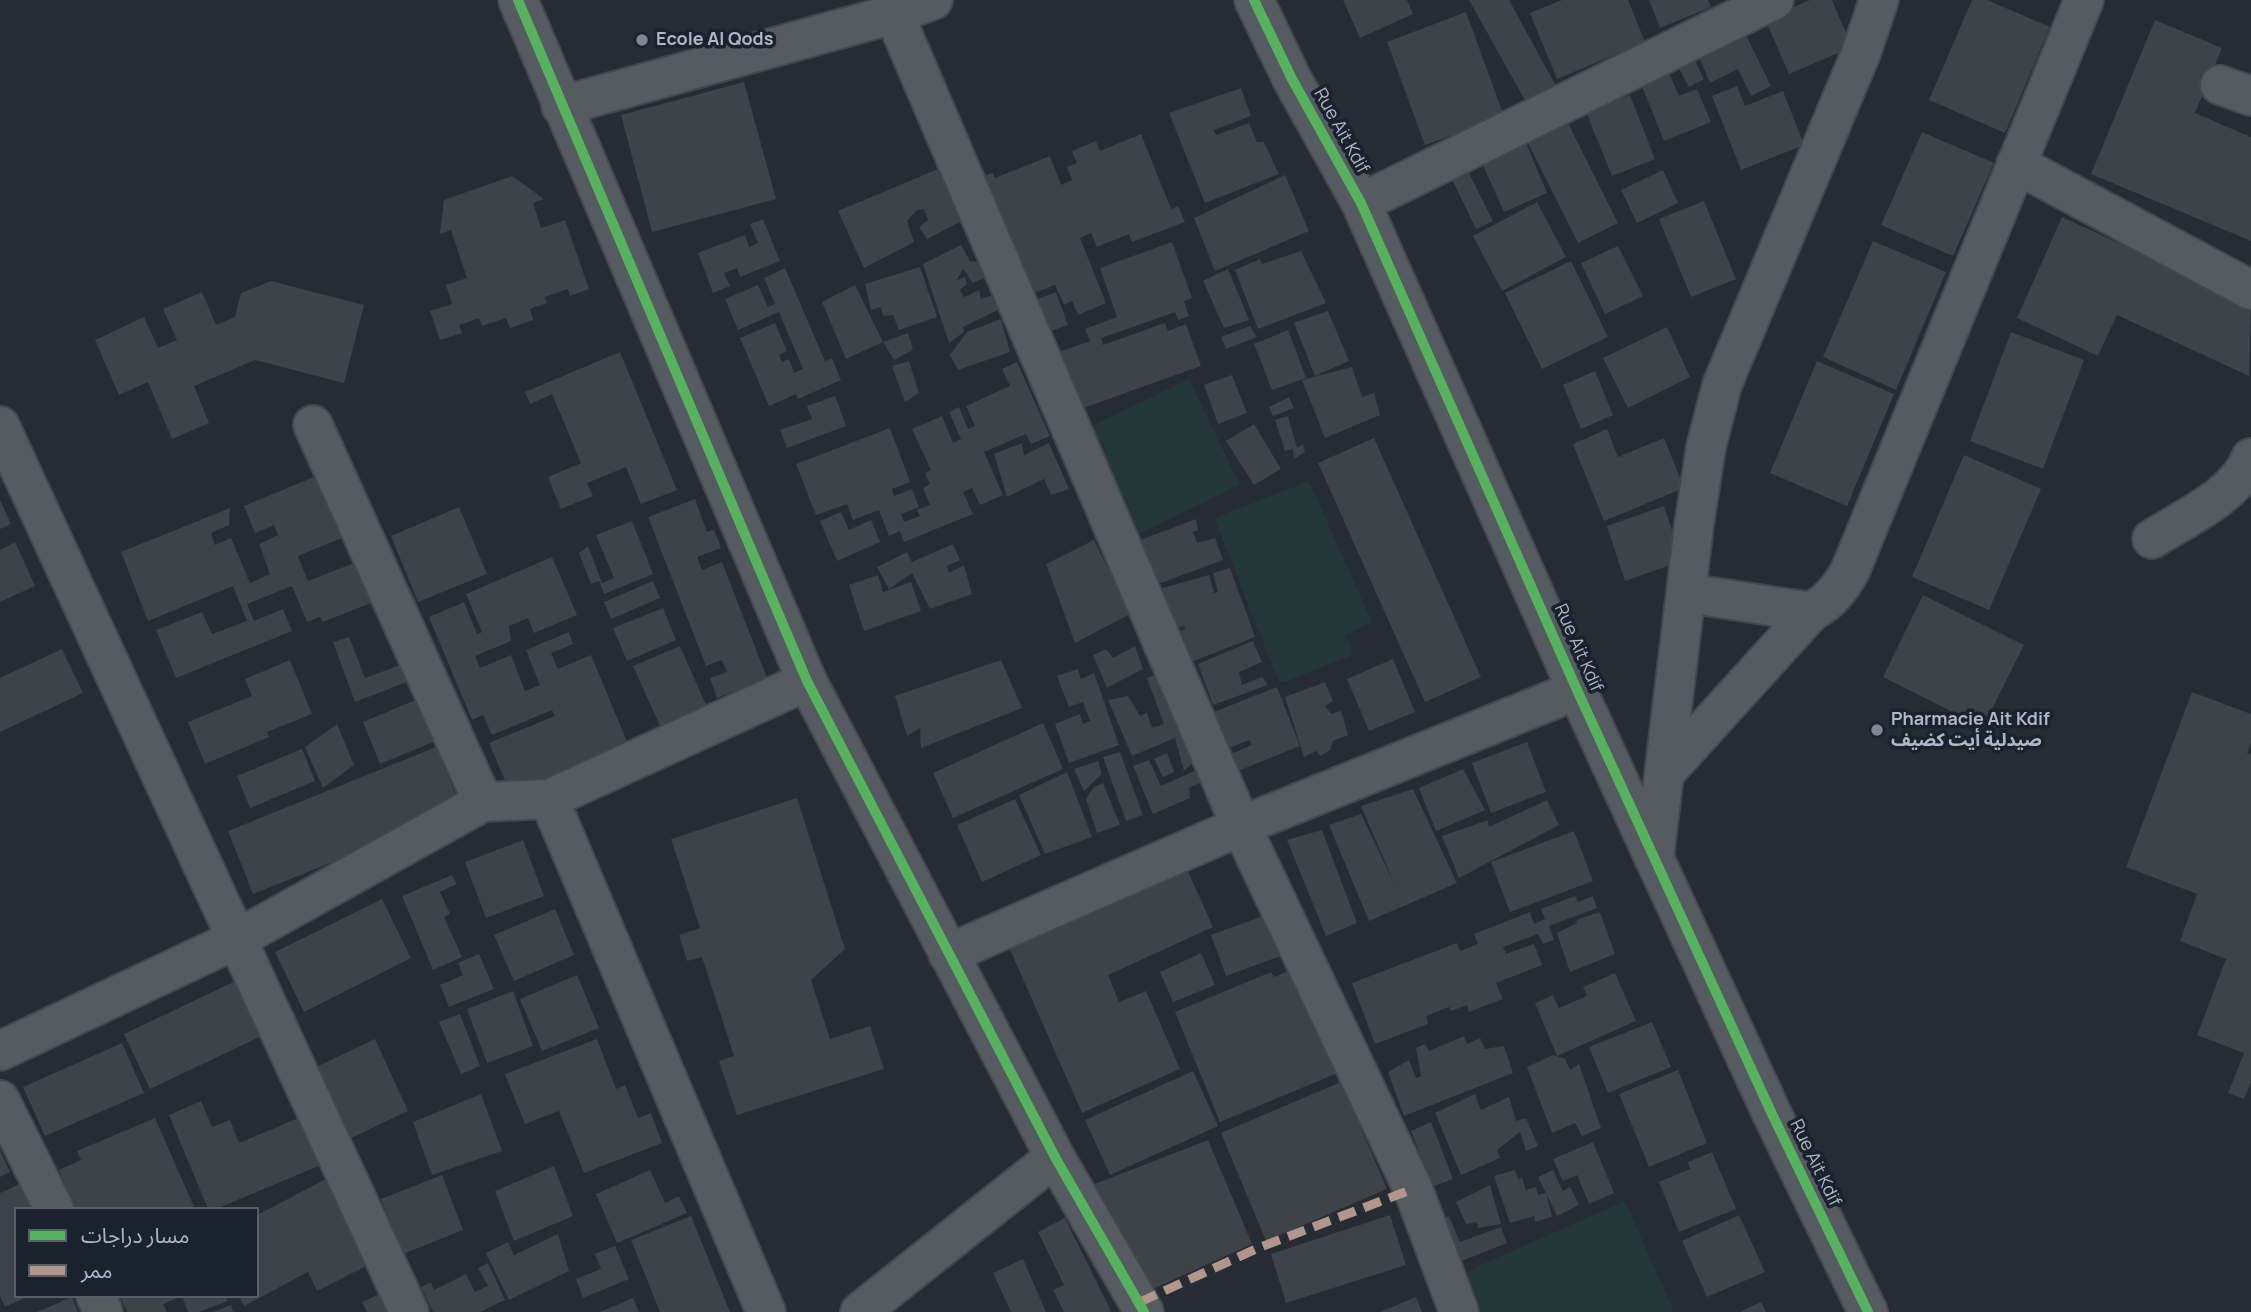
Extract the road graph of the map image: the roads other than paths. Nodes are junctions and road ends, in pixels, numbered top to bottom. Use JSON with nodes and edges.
{"nodes":[{"id":1,"x":518,"y":0,"type":"edge"},
{"id":2,"x":933,"y":0,"type":"edge"},
{"id":3,"x":1254,"y":0,"type":"edge"},
{"id":4,"x":1774,"y":0,"type":"edge"},
{"id":5,"x":1879,"y":0,"type":"edge"},
{"id":6,"x":2084,"y":0,"type":"edge"},
{"id":7,"x":894,"y":14,"type":"junction"},
{"id":8,"x":561,"y":106,"type":"junction"},
{"id":9,"x":2016,"y":164,"type":"junction"},
{"id":10,"x":1361,"y":203,"type":"junction"},
{"id":11,"x":2251,"y":290,"type":"edge"},
{"id":12,"x":313,"y":425,"type":"dead end"},
{"id":13,"x":0,"y":426,"type":"edge"},
{"id":14,"x":2251,"y":458,"type":"edge"},
{"id":15,"x":2152,"y":539,"type":"dead end"},
{"id":16,"x":1686,"y":593,"type":"junction"},
{"id":17,"x":1811,"y":612,"type":"junction"},
{"id":18,"x":807,"y":681,"type":"junction"},
{"id":19,"x":1577,"y":690,"type":"junction"},
{"id":20,"x":1664,"y":774,"type":"junction"},
{"id":21,"x":549,"y":799,"type":"junction"},
{"id":22,"x":483,"y":802,"type":"junction"},
{"id":23,"x":1241,"y":826,"type":"junction"},
{"id":24,"x":1654,"y":858,"type":"junction"},
{"id":25,"x":237,"y":939,"type":"junction"},
{"id":26,"x":948,"y":954,"type":"junction"},
{"id":27,"x":0,"y":1051,"type":"edge"},
{"id":28,"x":0,"y":1100,"type":"edge"},
{"id":29,"x":1055,"y":1157,"type":"junction"},
{"id":30,"x":53,"y":1207,"type":"edge"},
{"id":31,"x":409,"y":1312,"type":"edge"},
{"id":32,"x":766,"y":1312,"type":"edge"},
{"id":33,"x":860,"y":1312,"type":"edge"},
{"id":34,"x":1144,"y":1312,"type":"edge"},
{"id":35,"x":1459,"y":1312,"type":"edge"},
{"id":36,"x":1867,"y":1312,"type":"edge"}],
"edges":[{"from":1,"to":8,"type":"street"},
{"from":2,"to":7,"type":"street"},
{"from":3,"to":10,"type":"street","name":"Rue Ait Kdif"},
{"from":4,"to":10,"type":"street"},
{"from":5,"to":16,"type":"street"},
{"from":6,"to":9,"type":"street"},
{"from":7,"to":8,"type":"street"},
{"from":7,"to":23,"type":"street"},
{"from":8,"to":18,"type":"street"},
{"from":9,"to":11,"type":"street"},
{"from":9,"to":17,"type":"street"},
{"from":10,"to":19,"type":"street","name":"Rue Ait Kdif"},
{"from":12,"to":22,"type":"street"},
{"from":13,"to":25,"type":"street"},
{"from":14,"to":15,"type":"street"},
{"from":16,"to":17,"type":"street"},
{"from":16,"to":20,"type":"street"},
{"from":17,"to":20,"type":"street"},
{"from":18,"to":21,"type":"street"},
{"from":18,"to":26,"type":"street"},
{"from":19,"to":23,"type":"street"},
{"from":19,"to":24,"type":"street","name":"Rue Ait Kdif"},
{"from":20,"to":24,"type":"street"},
{"from":21,"to":22,"type":"street"},
{"from":21,"to":32,"type":"street"},
{"from":22,"to":25,"type":"street"},
{"from":23,"to":26,"type":"street"},
{"from":23,"to":35,"type":"street"},
{"from":24,"to":36,"type":"street","name":"Rue Ait Kdif"},
{"from":25,"to":27,"type":"street"},
{"from":25,"to":31,"type":"street"},
{"from":26,"to":29,"type":"street"},
{"from":28,"to":30,"type":"street"},
{"from":29,"to":33,"type":"street"},
{"from":29,"to":34,"type":"street"}]}
